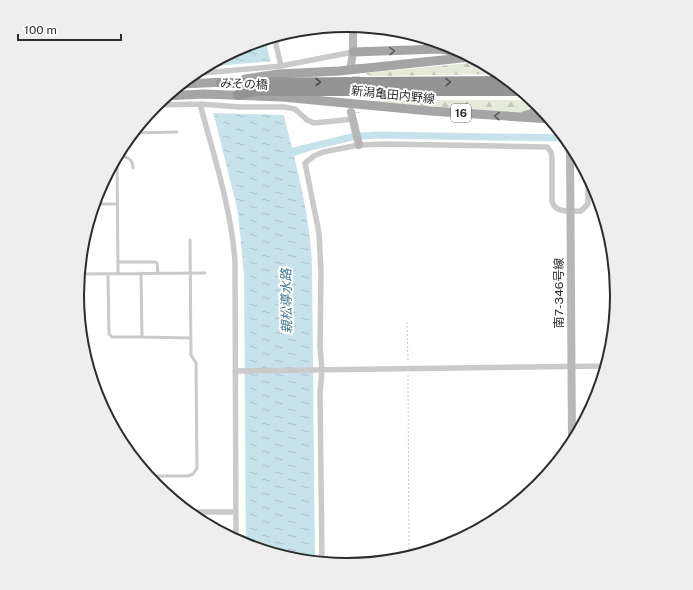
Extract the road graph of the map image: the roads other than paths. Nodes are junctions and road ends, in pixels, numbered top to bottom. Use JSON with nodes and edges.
{"nodes":[{"id":1,"x":352,"y":32,"type":"edge"},
{"id":2,"x":275,"y":42,"type":"edge"},
{"id":3,"x":439,"y":49,"type":"edge"},
{"id":4,"x":353,"y":52,"type":"junction"},
{"id":5,"x":460,"y":58,"type":"edge"},
{"id":6,"x":353,"y":64,"type":"tunnel mouth"},
{"id":7,"x":204,"y":73,"type":"edge"},
{"id":8,"x":280,"y":80,"type":"junction"},
{"id":9,"x":500,"y":81,"type":"edge"},
{"id":10,"x":221,"y":83,"type":"joint"},
{"id":11,"x":189,"y":84,"type":"edge"},
{"id":12,"x":512,"y":91,"type":"edge"},
{"id":13,"x":175,"y":95,"type":"edge"},
{"id":14,"x":238,"y":95,"type":"joint"},
{"id":15,"x":200,"y":104,"type":"junction"},
{"id":16,"x":165,"y":105,"type":"edge"},
{"id":17,"x":535,"y":112,"type":"edge"},
{"id":18,"x":354,"y":115,"type":"joint"},
{"id":19,"x":516,"y":117,"type":"junction"},
{"id":20,"x":541,"y":118,"type":"edge"},
{"id":21,"x":177,"y":132,"type":"dead end"},
{"id":22,"x":140,"y":133,"type":"edge"},
{"id":23,"x":359,"y":143,"type":"junction"},
{"id":24,"x":124,"y":156,"type":"edge"},
{"id":25,"x":570,"y":157,"type":"edge"},
{"id":26,"x":117,"y":167,"type":"edge"},
{"id":27,"x":134,"y":168,"type":"dead end"},
{"id":28,"x":588,"y":192,"type":"edge"},
{"id":29,"x":100,"y":204,"type":"edge"},
{"id":30,"x":117,"y":204,"type":"junction"},
{"id":31,"x":570,"y":211,"type":"junction"},
{"id":32,"x":190,"y":240,"type":"dead end"},
{"id":33,"x":118,"y":262,"type":"junction"},
{"id":34,"x":118,"y":273,"type":"junction"},
{"id":35,"x":141,"y":273,"type":"junction"},
{"id":36,"x":158,"y":273,"type":"junction"},
{"id":37,"x":190,"y":273,"type":"junction"},
{"id":38,"x":205,"y":273,"type":"dead end"},
{"id":39,"x":84,"y":274,"type":"edge"},
{"id":40,"x":108,"y":274,"type":"junction"},
{"id":41,"x":142,"y":338,"type":"junction"},
{"id":42,"x":191,"y":338,"type":"junction"},
{"id":43,"x":571,"y":366,"type":"junction"},
{"id":44,"x":600,"y":366,"type":"edge"},
{"id":45,"x":320,"y":370,"type":"junction"},
{"id":46,"x":238,"y":371,"type":"junction"},
{"id":47,"x":572,"y":430,"type":"edge"},
{"id":48,"x":156,"y":476,"type":"edge"},
{"id":49,"x":197,"y":512,"type":"edge"},
{"id":50,"x":235,"y":512,"type":"junction"},
{"id":51,"x":236,"y":534,"type":"edge"},
{"id":52,"x":322,"y":557,"type":"edge"}],
"edges":[{"from":1,"to":4,"type":"street"},
{"from":2,"to":8,"type":"street"},
{"from":4,"to":3,"type":"main road","one_way":true},
{"from":4,"to":6,"type":"street"},
{"from":4,"to":8,"type":"street"},
{"from":5,"to":8,"type":"main road","name":"新潟亀田内野線"},
{"from":7,"to":8,"type":"street"},
{"from":8,"to":9,"type":"highway","one_way":true},
{"from":8,"to":10,"type":"highway"},
{"from":8,"to":12,"type":"highway"},
{"from":8,"to":14,"type":"highway"},
{"from":19,"to":8,"type":"main road","name":"新潟亀田内野線","number":"16","one_way":true},
{"from":10,"to":11,"type":"main road","name":"みその橋"},
{"from":13,"to":14,"type":"main road","name":"みその橋"},
{"from":15,"to":16,"type":"street"},
{"from":15,"to":18,"type":"street"},
{"from":15,"to":46,"type":"street"},
{"from":17,"to":19,"type":"main road"},
{"from":18,"to":23,"type":"street"},
{"from":19,"to":20,"type":"main road","name":"新潟亀田内野線","number":"16"},
{"from":21,"to":22,"type":"lane"},
{"from":23,"to":31,"type":"street"},
{"from":23,"to":45,"type":"street"},
{"from":24,"to":27,"type":"lane"},
{"from":25,"to":31,"type":"street","name":"南7-346号線"},
{"from":26,"to":30,"type":"lane"},
{"from":28,"to":31,"type":"street"},
{"from":29,"to":30,"type":"lane"},
{"from":30,"to":33,"type":"lane"},
{"from":31,"to":43,"type":"street","name":"南7-346号線"},
{"from":32,"to":37,"type":"lane"},
{"from":33,"to":34,"type":"lane"},
{"from":33,"to":36,"type":"lane"},
{"from":34,"to":35,"type":"lane"},
{"from":34,"to":40,"type":"lane"},
{"from":35,"to":36,"type":"lane"},
{"from":35,"to":41,"type":"lane"},
{"from":36,"to":37,"type":"lane"},
{"from":37,"to":38,"type":"lane"},
{"from":37,"to":42,"type":"lane"},
{"from":39,"to":40,"type":"lane"},
{"from":40,"to":41,"type":"lane"},
{"from":41,"to":42,"type":"lane"},
{"from":42,"to":48,"type":"lane"},
{"from":43,"to":44,"type":"street"},
{"from":43,"to":45,"type":"street"},
{"from":43,"to":47,"type":"street","name":"南7-346号線"},
{"from":45,"to":46,"type":"street"},
{"from":45,"to":52,"type":"street"},
{"from":46,"to":50,"type":"street"},
{"from":49,"to":50,"type":"street"},
{"from":50,"to":51,"type":"street"}]}
